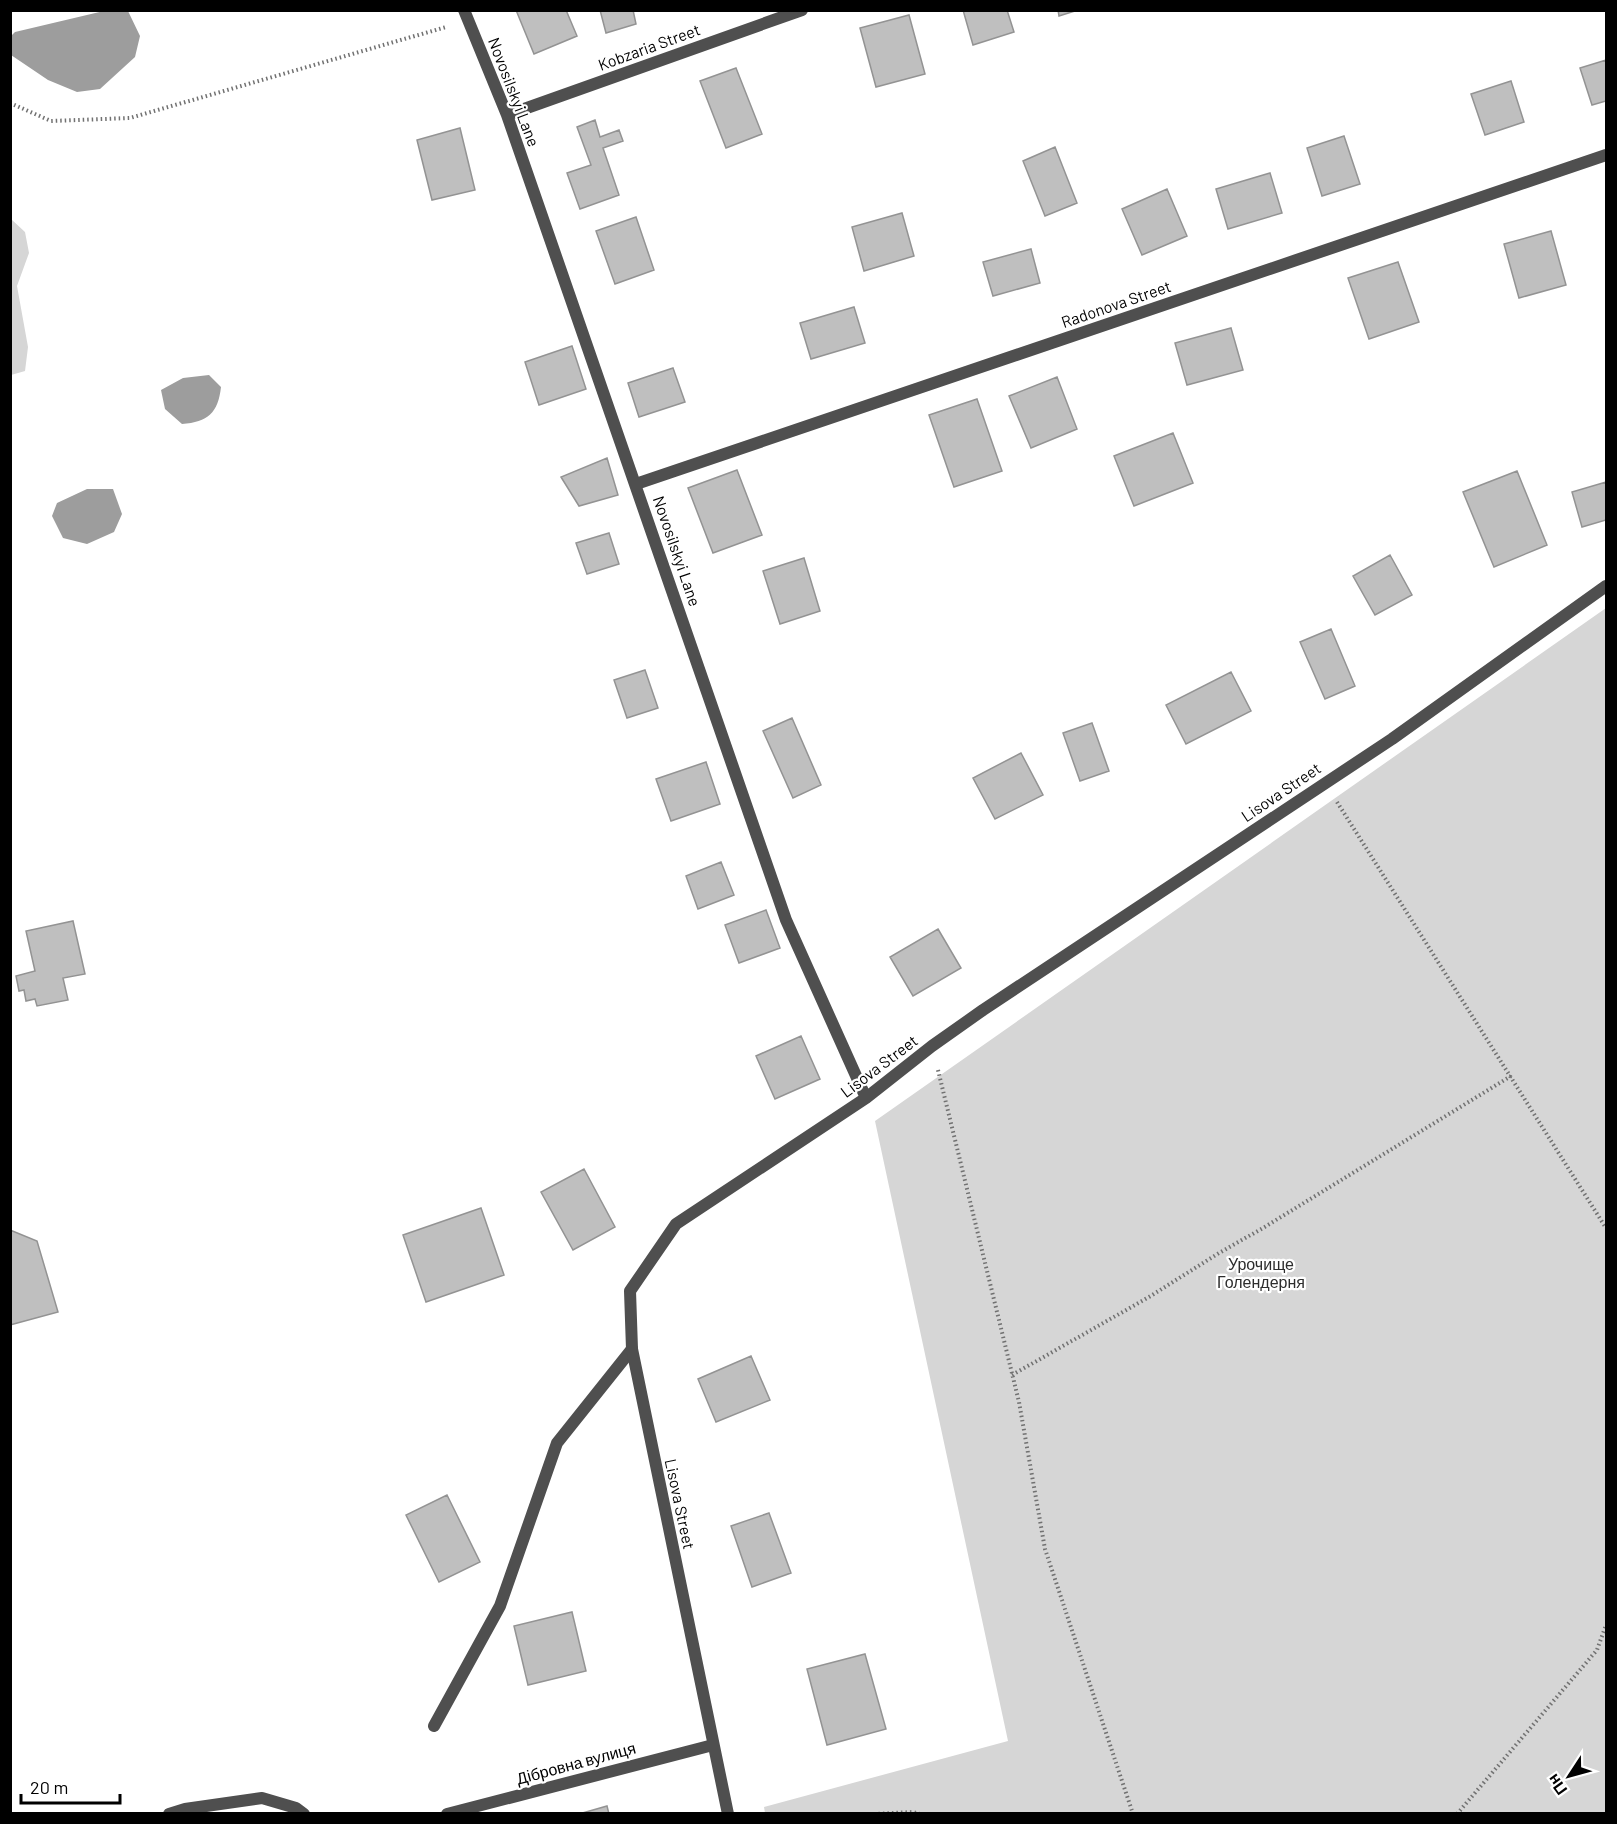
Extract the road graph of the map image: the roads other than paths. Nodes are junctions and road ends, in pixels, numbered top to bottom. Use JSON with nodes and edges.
{"nodes":[{"id":1,"x":802,"y":10,"type":"edge"},
{"id":2,"x":466,"y":15,"type":"edge"},
{"id":3,"x":507,"y":115,"type":"junction"},
{"id":4,"x":1606,"y":155,"type":"edge"},
{"id":5,"x":636,"y":484,"type":"junction"},
{"id":6,"x":1606,"y":586,"type":"edge"},
{"id":7,"x":866,"y":1098,"type":"junction"},
{"id":8,"x":632,"y":1349,"type":"junction"},
{"id":9,"x":434,"y":1726,"type":"dead end"},
{"id":10,"x":712,"y":1744,"type":"junction"},
{"id":11,"x":170,"y":1814,"type":"edge"},
{"id":12,"x":304,"y":1814,"type":"edge"},
{"id":13,"x":447,"y":1814,"type":"edge"},
{"id":14,"x":728,"y":1814,"type":"edge"}],
"edges":[{"from":1,"to":3,"type":"street","name":"Kobzaria Street"},
{"from":2,"to":3,"type":"street","name":"Novosilskyi Lane"},
{"from":3,"to":5,"type":"street","name":"Novosilskyi Lane"},
{"from":4,"to":5,"type":"street","name":"Radonova Street"},
{"from":5,"to":7,"type":"street","name":"Novosilskyi Lane"},
{"from":6,"to":7,"type":"street","name":"Lisova Street"},
{"from":7,"to":8,"type":"street","name":"Lisova Street"},
{"from":8,"to":9,"type":"street"},
{"from":8,"to":10,"type":"street","name":"Lisova Street"},
{"from":10,"to":13,"type":"street","name":"Дібровна вулиця"},
{"from":10,"to":14,"type":"street","name":"Lisova Street"},
{"from":11,"to":12,"type":"street"}]}
